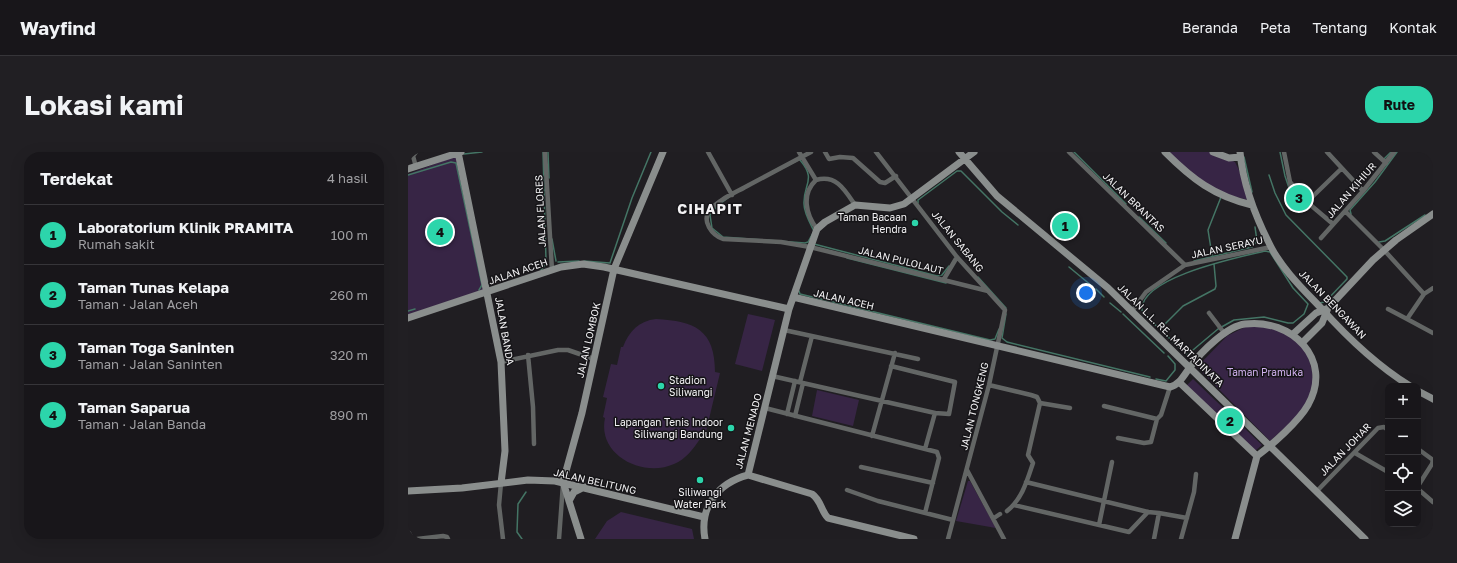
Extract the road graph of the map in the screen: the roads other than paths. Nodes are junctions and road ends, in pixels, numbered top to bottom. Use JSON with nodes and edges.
{"nodes":[{"id":1,"x":416,"y":152,"type":"edge"},
{"id":2,"x":458,"y":152,"type":"edge"},
{"id":3,"x":462,"y":152,"type":"edge"},
{"id":4,"x":545,"y":152,"type":"edge"},
{"id":5,"x":663,"y":152,"type":"edge"},
{"id":6,"x":708,"y":152,"type":"edge"},
{"id":7,"x":799,"y":152,"type":"edge"},
{"id":8,"x":811,"y":152,"type":"edge"},
{"id":9,"x":825,"y":152,"type":"edge"},
{"id":10,"x":876,"y":152,"type":"edge"},
{"id":11,"x":959,"y":152,"type":"edge"},
{"id":12,"x":974,"y":152,"type":"edge"},
{"id":13,"x":1069,"y":152,"type":"edge"},
{"id":14,"x":1165,"y":152,"type":"edge"},
{"id":15,"x":1213,"y":152,"type":"edge"},
{"id":16,"x":1284,"y":152,"type":"edge"},
{"id":17,"x":1327,"y":152,"type":"edge"},
{"id":18,"x":1374,"y":152,"type":"edge"},
{"id":19,"x":1394,"y":152,"type":"edge"},
{"id":20,"x":1240,"y":154,"type":"edge"},
{"id":21,"x":802,"y":157,"type":"junction"},
{"id":22,"x":965,"y":159,"type":"junction"},
{"id":23,"x":1386,"y":163,"type":"junction"},
{"id":24,"x":416,"y":167,"type":"junction"},
{"id":25,"x":408,"y":169,"type":"edge"},
{"id":26,"x":1341,"y":169,"type":"junction"},
{"id":27,"x":896,"y":176,"type":"junction"},
{"id":28,"x":816,"y":180,"type":"junction"},
{"id":29,"x":1290,"y":182,"type":"junction"},
{"id":30,"x":1363,"y":191,"type":"junction"},
{"id":31,"x":732,"y":195,"type":"junction"},
{"id":32,"x":912,"y":199,"type":"junction"},
{"id":33,"x":1309,"y":203,"type":"junction"},
{"id":34,"x":855,"y":205,"type":"junction"},
{"id":35,"x":1252,"y":205,"type":"junction"},
{"id":36,"x":1345,"y":211,"type":"junction"},
{"id":37,"x":1433,"y":214,"type":"edge"},
{"id":38,"x":1333,"y":224,"type":"junction"},
{"id":39,"x":817,"y":229,"type":"junction"},
{"id":40,"x":1320,"y":238,"type":"dead end"},
{"id":41,"x":810,"y":247,"type":"junction"},
{"id":42,"x":1271,"y":247,"type":"junction"},
{"id":43,"x":1384,"y":250,"type":"junction"},
{"id":44,"x":957,"y":257,"type":"junction"},
{"id":45,"x":1185,"y":265,"type":"junction"},
{"id":46,"x":614,"y":269,"type":"junction"},
{"id":47,"x":552,"y":270,"type":"junction"},
{"id":48,"x":944,"y":279,"type":"junction"},
{"id":49,"x":1433,"y":288,"type":"edge"},
{"id":50,"x":988,"y":291,"type":"junction"},
{"id":51,"x":488,"y":292,"type":"junction"},
{"id":52,"x":1424,"y":294,"type":"junction"},
{"id":53,"x":793,"y":298,"type":"junction"},
{"id":54,"x":1388,"y":308,"type":"dead end"},
{"id":55,"x":789,"y":309,"type":"junction"},
{"id":56,"x":1132,"y":311,"type":"junction"},
{"id":57,"x":1325,"y":311,"type":"junction"},
{"id":58,"x":1209,"y":313,"type":"dead end"},
{"id":59,"x":408,"y":318,"type":"edge"},
{"id":60,"x":1407,"y":319,"type":"junction"},
{"id":61,"x":784,"y":330,"type":"junction"},
{"id":62,"x":1222,"y":330,"type":"junction"},
{"id":63,"x":1433,"y":333,"type":"edge"},
{"id":64,"x":1294,"y":334,"type":"junction"},
{"id":65,"x":812,"y":336,"type":"junction"},
{"id":66,"x":1302,"y":343,"type":"junction"},
{"id":67,"x":998,"y":347,"type":"junction"},
{"id":68,"x":895,"y":354,"type":"junction"},
{"id":69,"x":528,"y":355,"type":"junction"},
{"id":70,"x":594,"y":359,"type":"junction"},
{"id":71,"x":918,"y":359,"type":"dead end"},
{"id":72,"x":502,"y":362,"type":"junction"},
{"id":73,"x":891,"y":366,"type":"junction"},
{"id":74,"x":1190,"y":367,"type":"junction"},
{"id":75,"x":772,"y":376,"type":"junction"},
{"id":76,"x":799,"y":382,"type":"junction"},
{"id":77,"x":1179,"y":382,"type":"junction"},
{"id":78,"x":1406,"y":383,"type":"edge"},
{"id":79,"x":989,"y":385,"type":"junction"},
{"id":80,"x":1170,"y":387,"type":"junction"},
{"id":81,"x":1421,"y":393,"type":"edge"},
{"id":82,"x":1433,"y":399,"type":"edge"},
{"id":83,"x":882,"y":401,"type":"junction"},
{"id":84,"x":1040,"y":403,"type":"junction"},
{"id":85,"x":1104,"y":406,"type":"dead end"},
{"id":86,"x":765,"y":408,"type":"junction"},
{"id":87,"x":1070,"y":408,"type":"dead end"},
{"id":88,"x":934,"y":413,"type":"junction"},
{"id":89,"x":787,"y":414,"type":"junction"},
{"id":90,"x":795,"y":416,"type":"junction"},
{"id":91,"x":1157,"y":419,"type":"junction"},
{"id":92,"x":1385,"y":428,"type":"edge"},
{"id":93,"x":872,"y":436,"type":"junction"},
{"id":94,"x":1118,"y":438,"type":"dead end"},
{"id":95,"x":534,"y":444,"type":"dead end"},
{"id":96,"x":1270,"y":446,"type":"junction"},
{"id":97,"x":925,"y":449,"type":"junction"},
{"id":98,"x":1421,"y":451,"type":"edge"},
{"id":99,"x":1355,"y":453,"type":"junction"},
{"id":100,"x":1257,"y":456,"type":"junction"},
{"id":101,"x":1112,"y":462,"type":"dead end"},
{"id":102,"x":861,"y":468,"type":"dead end"},
{"id":103,"x":967,"y":470,"type":"junction"},
{"id":104,"x":1385,"y":470,"type":"edge"},
{"id":105,"x":1196,"y":474,"type":"dead end"},
{"id":106,"x":748,"y":475,"type":"junction"},
{"id":107,"x":563,"y":482,"type":"junction"},
{"id":108,"x":1026,"y":482,"type":"junction"},
{"id":109,"x":1421,"y":482,"type":"edge"},
{"id":110,"x":501,"y":483,"type":"junction"},
{"id":111,"x":933,"y":484,"type":"junction"},
{"id":112,"x":585,"y":487,"type":"junction"},
{"id":113,"x":847,"y":490,"type":"dead end"},
{"id":114,"x":1421,"y":490,"type":"edge"},
{"id":115,"x":408,"y":491,"type":"edge"},
{"id":116,"x":1317,"y":491,"type":"junction"},
{"id":117,"x":569,"y":501,"type":"junction"},
{"id":118,"x":1104,"y":501,"type":"junction"},
{"id":119,"x":1433,"y":502,"type":"edge"},
{"id":120,"x":560,"y":504,"type":"junction"},
{"id":121,"x":1014,"y":505,"type":"junction"},
{"id":122,"x":1006,"y":511,"type":"dead end"},
{"id":123,"x":1148,"y":512,"type":"junction"},
{"id":124,"x":925,"y":513,"type":"junction"},
{"id":125,"x":1159,"y":513,"type":"junction"},
{"id":126,"x":1000,"y":514,"type":"dead end"},
{"id":127,"x":704,"y":517,"type":"junction"},
{"id":128,"x":994,"y":518,"type":"junction"},
{"id":129,"x":1187,"y":518,"type":"junction"},
{"id":130,"x":954,"y":520,"type":"junction"},
{"id":131,"x":1099,"y":525,"type":"junction"},
{"id":132,"x":408,"y":534,"type":"edge"},
{"id":133,"x":411,"y":539,"type":"edge"},
{"id":134,"x":417,"y":539,"type":"edge"},
{"id":135,"x":448,"y":539,"type":"edge"},
{"id":136,"x":504,"y":539,"type":"edge"},
{"id":137,"x":559,"y":539,"type":"edge"},
{"id":138,"x":581,"y":539,"type":"edge"},
{"id":139,"x":705,"y":539,"type":"edge"},
{"id":140,"x":914,"y":539,"type":"edge"},
{"id":141,"x":948,"y":539,"type":"edge"},
{"id":142,"x":1004,"y":539,"type":"edge"},
{"id":143,"x":1154,"y":539,"type":"edge"},
{"id":144,"x":1182,"y":539,"type":"edge"},
{"id":145,"x":1235,"y":539,"type":"edge"},
{"id":146,"x":1365,"y":539,"type":"edge"}],
"edges":[{"from":1,"to":24,"type":"street"},
{"from":2,"to":3,"type":"street"},
{"from":2,"to":24,"type":"street"},
{"from":2,"to":51,"type":"street","name":"JALAN BANDA"},
{"from":4,"to":47,"type":"street","name":"JALAN FLORES"},
{"from":5,"to":46,"type":"street","name":"JALAN LOMBOK"},
{"from":6,"to":31,"type":"street"},
{"from":7,"to":21,"type":"street"},
{"from":8,"to":21,"type":"street"},
{"from":9,"to":27,"type":"street"},
{"from":10,"to":27,"type":"street","name":"JALAN SABANG"},
{"from":11,"to":22,"type":"street","name":"JALAN L.L. RE. MARTADINATA"},
{"from":12,"to":22,"type":"street"},
{"from":13,"to":45,"type":"street","name":"JALAN BRANTAS"},
{"from":14,"to":35,"type":"street"},
{"from":15,"to":20,"type":"street"},
{"from":16,"to":29,"type":"street"},
{"from":17,"to":26,"type":"street"},
{"from":18,"to":23,"type":"street"},
{"from":19,"to":23,"type":"street","name":"JALAN KIHIUR"},
{"from":20,"to":35,"type":"street","name":"JALAN BENGAWAN"},
{"from":21,"to":28,"type":"street"},
{"from":21,"to":31,"type":"street"},
{"from":22,"to":32,"type":"street"},
{"from":22,"to":56,"type":"street","name":"JALAN L.L. RE. MARTADINATA"},
{"from":23,"to":30,"type":"street","name":"JALAN KIHIUR"},
{"from":24,"to":25,"type":"street"},
{"from":26,"to":30,"type":"street"},
{"from":26,"to":33,"type":"street"},
{"from":27,"to":32,"type":"street","name":"JALAN SABANG"},
{"from":28,"to":34,"type":"street"},
{"from":28,"to":39,"type":"street"},
{"from":29,"to":33,"type":"street"},
{"from":29,"to":33,"type":"street"},
{"from":30,"to":36,"type":"street","name":"JALAN KIHIUR"},
{"from":31,"to":41,"type":"street","name":"JALAN PULOLAUT"},
{"from":32,"to":34,"type":"street"},
{"from":32,"to":44,"type":"street","name":"JALAN SABANG"},
{"from":33,"to":38,"type":"street"},
{"from":34,"to":39,"type":"street"},
{"from":35,"to":42,"type":"street","name":"JALAN BENGAWAN"},
{"from":36,"to":38,"type":"street","name":"JALAN KIHIUR"},
{"from":36,"to":43,"type":"street"},
{"from":37,"to":43,"type":"street"},
{"from":38,"to":40,"type":"street","name":"JALAN KIHIUR"},
{"from":39,"to":41,"type":"street"},
{"from":41,"to":48,"type":"street","name":"JALAN PULOLAUT"},
{"from":41,"to":53,"type":"street"},
{"from":42,"to":45,"type":"street","name":"JALAN SERAYU"},
{"from":42,"to":57,"type":"street","name":"JALAN BENGAWAN"},
{"from":43,"to":52,"type":"street"},
{"from":43,"to":57,"type":"street"},
{"from":44,"to":48,"type":"street"},
{"from":44,"to":50,"type":"street","name":"JALAN SABANG"},
{"from":45,"to":56,"type":"street","name":"JALAN SERAYU"},
{"from":46,"to":47,"type":"street","name":"JALAN ACEH"},
{"from":46,"to":55,"type":"street","name":"JALAN ACEH"},
{"from":46,"to":70,"type":"street","name":"JALAN LOMBOK"},
{"from":47,"to":51,"type":"street","name":"JALAN ACEH"},
{"from":48,"to":50,"type":"street","name":"JALAN PULOLAUT"},
{"from":49,"to":52,"type":"street"},
{"from":50,"to":67,"type":"street","name":"JALAN SABANG"},
{"from":51,"to":59,"type":"street","name":"JALAN ACEH"},
{"from":51,"to":72,"type":"street","name":"JALAN BANDA"},
{"from":52,"to":60,"type":"street"},
{"from":53,"to":55,"type":"street"},
{"from":53,"to":67,"type":"street","name":"JALAN ACEH"},
{"from":54,"to":60,"type":"street"},
{"from":55,"to":61,"type":"street","name":"JALAN MENADO"},
{"from":56,"to":74,"type":"street","name":"JALAN L.L. RE. MARTADINATA"},
{"from":57,"to":64,"type":"street"},
{"from":57,"to":66,"type":"street"},
{"from":57,"to":78,"type":"street","name":"JALAN BENGAWAN"},
{"from":58,"to":62,"type":"street"},
{"from":60,"to":63,"type":"street"},
{"from":61,"to":65,"type":"street"},
{"from":61,"to":75,"type":"street","name":"JALAN MENADO"},
{"from":62,"to":64,"type":"street"},
{"from":62,"to":74,"type":"street"},
{"from":64,"to":66,"type":"street"},
{"from":65,"to":68,"type":"street"},
{"from":65,"to":76,"type":"street"},
{"from":66,"to":96,"type":"street"},
{"from":67,"to":79,"type":"street","name":"JALAN TONGKENG"},
{"from":67,"to":80,"type":"street","name":"JALAN ACEH"},
{"from":68,"to":71,"type":"street"},
{"from":68,"to":73,"type":"street"},
{"from":69,"to":70,"type":"street"},
{"from":69,"to":72,"type":"street"},
{"from":69,"to":95,"type":"street"},
{"from":70,"to":107,"type":"street","name":"JALAN LOMBOK"},
{"from":72,"to":110,"type":"street","name":"JALAN BANDA"},
{"from":73,"to":83,"type":"street"},
{"from":73,"to":88,"type":"street"},
{"from":74,"to":77,"type":"street"},
{"from":74,"to":96,"type":"street","name":"JALAN L.L. RE. MARTADINATA"},
{"from":75,"to":76,"type":"street"},
{"from":75,"to":86,"type":"street","name":"JALAN MENADO"},
{"from":76,"to":83,"type":"street"},
{"from":76,"to":89,"type":"street"},
{"from":76,"to":90,"type":"street"},
{"from":77,"to":80,"type":"street"},
{"from":77,"to":100,"type":"street"},
{"from":79,"to":84,"type":"street"},
{"from":79,"to":103,"type":"street","name":"JALAN TONGKENG"},
{"from":80,"to":91,"type":"street"},
{"from":81,"to":82,"type":"street"},
{"from":83,"to":88,"type":"street"},
{"from":83,"to":93,"type":"street"},
{"from":84,"to":87,"type":"street"},
{"from":84,"to":108,"type":"street"},
{"from":85,"to":91,"type":"street"},
{"from":86,"to":89,"type":"street"},
{"from":86,"to":106,"type":"street","name":"JALAN MENADO"},
{"from":88,"to":97,"type":"street"},
{"from":89,"to":90,"type":"street"},
{"from":90,"to":93,"type":"street"},
{"from":91,"to":94,"type":"street"},
{"from":92,"to":99,"type":"street","name":"JALAN JOHAR"},
{"from":93,"to":97,"type":"street"},
{"from":96,"to":100,"type":"street"},
{"from":96,"to":116,"type":"street","name":"JALAN L.L. RE. MARTADINATA"},
{"from":97,"to":111,"type":"street"},
{"from":98,"to":109,"type":"street"},
{"from":99,"to":104,"type":"street"},
{"from":99,"to":116,"type":"street","name":"JALAN JOHAR"},
{"from":100,"to":145,"type":"street"},
{"from":101,"to":118,"type":"street"},
{"from":102,"to":111,"type":"street"},
{"from":103,"to":128,"type":"street"},
{"from":103,"to":130,"type":"street","name":"JALAN TONGKENG"},
{"from":105,"to":129,"type":"street"},
{"from":106,"to":127,"type":"street","name":"JALAN MENADO"},
{"from":106,"to":140,"type":"street"},
{"from":107,"to":110,"type":"street","name":"JALAN BELITUNG"},
{"from":107,"to":112,"type":"street","name":"JALAN BELITUNG"},
{"from":107,"to":117,"type":"street"},
{"from":107,"to":120,"type":"street","name":"JALAN LOMBOK"},
{"from":108,"to":118,"type":"street"},
{"from":108,"to":121,"type":"street"},
{"from":110,"to":115,"type":"street","name":"JALAN BELITUNG"},
{"from":110,"to":136,"type":"street","name":"JALAN BANDA"},
{"from":111,"to":124,"type":"street"},
{"from":112,"to":117,"type":"street"},
{"from":112,"to":127,"type":"street","name":"JALAN BELITUNG"},
{"from":113,"to":124,"type":"street"},
{"from":114,"to":119,"type":"street"},
{"from":116,"to":146,"type":"street","name":"JALAN L.L. RE. MARTADINATA"},
{"from":117,"to":120,"type":"street"},
{"from":117,"to":138,"type":"street"},
{"from":118,"to":123,"type":"street"},
{"from":118,"to":131,"type":"street"},
{"from":120,"to":137,"type":"street","name":"JALAN LOMBOK"},
{"from":121,"to":122,"type":"street"},
{"from":121,"to":131,"type":"street"},
{"from":123,"to":125,"type":"street"},
{"from":123,"to":131,"type":"street"},
{"from":124,"to":130,"type":"street"},
{"from":125,"to":129,"type":"street"},
{"from":125,"to":143,"type":"street"},
{"from":126,"to":128,"type":"street"},
{"from":127,"to":139,"type":"street","name":"JALAN MENADO"},
{"from":128,"to":142,"type":"street"},
{"from":129,"to":144,"type":"street"},
{"from":130,"to":141,"type":"street","name":"JALAN TONGKENG"},
{"from":132,"to":133,"type":"street"},
{"from":134,"to":135,"type":"street"}]}
